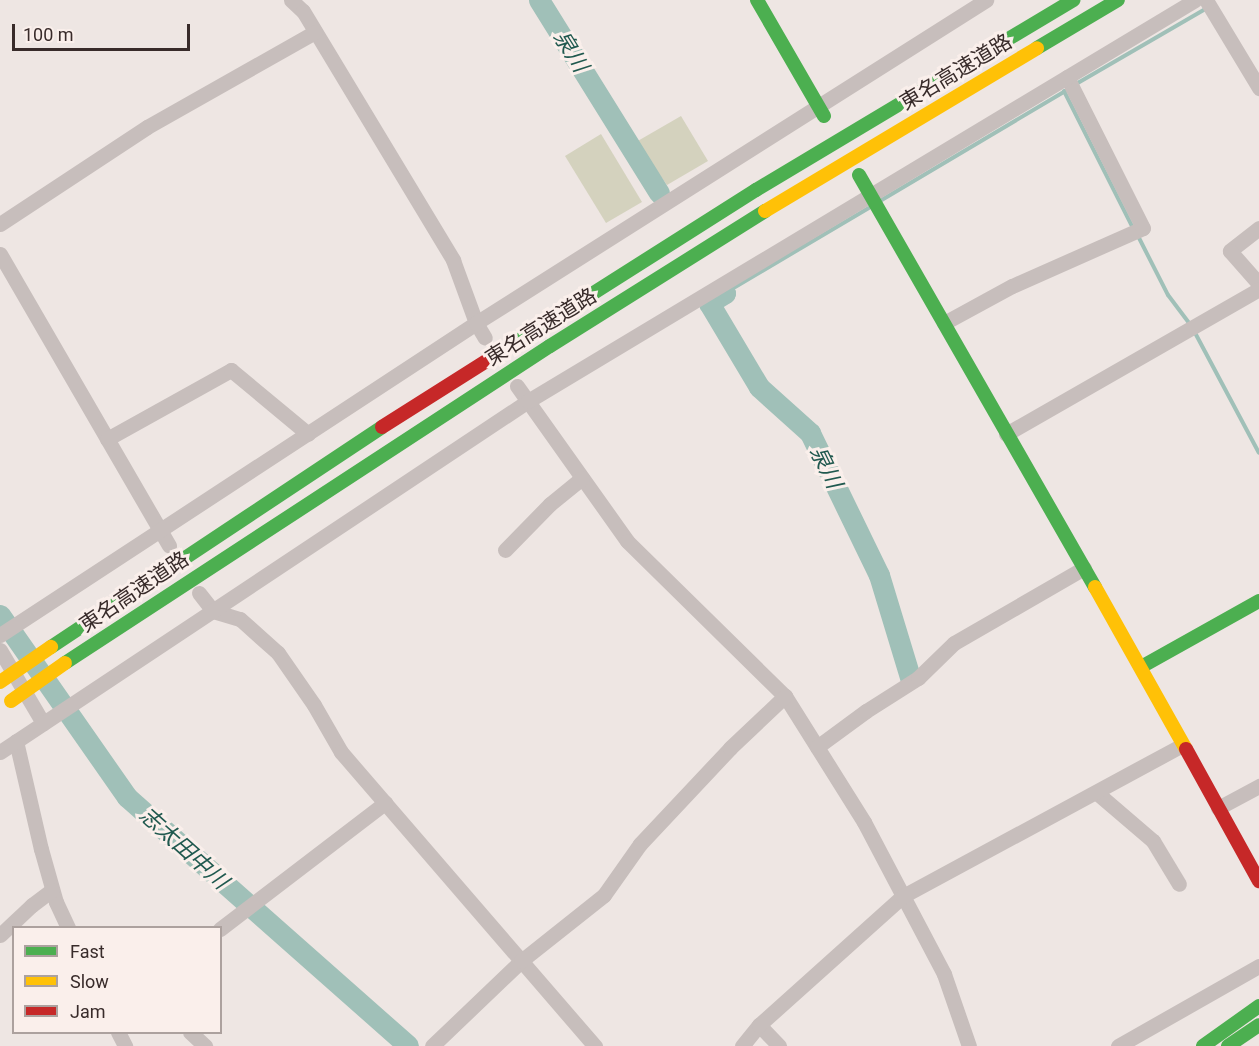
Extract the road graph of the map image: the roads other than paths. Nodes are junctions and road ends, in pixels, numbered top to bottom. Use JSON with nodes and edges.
{"nodes":[{"id":1,"x":291,"y":0,"type":"edge"},
{"id":2,"x":758,"y":0,"type":"edge"},
{"id":3,"x":986,"y":0,"type":"edge"},
{"id":4,"x":1074,"y":0,"type":"edge"},
{"id":5,"x":1118,"y":0,"type":"edge"},
{"id":6,"x":1195,"y":0,"type":"edge"},
{"id":7,"x":1206,"y":0,"type":"edge"},
{"id":8,"x":315,"y":32,"type":"junction"},
{"id":9,"x":1253,"y":65,"type":"edge"},
{"id":10,"x":1067,"y":77,"type":"junction"},
{"id":11,"x":1259,"y":88,"type":"edge"},
{"id":12,"x":820,"y":110,"type":"junction"},
{"id":13,"x":859,"y":175,"type":"dead end"},
{"id":14,"x":873,"y":200,"type":"junction"},
{"id":15,"x":0,"y":224,"type":"edge"},
{"id":16,"x":1259,"y":228,"type":"edge"},
{"id":17,"x":0,"y":254,"type":"edge"},
{"id":18,"x":1259,"y":284,"type":"edge"},
{"id":19,"x":1259,"y":289,"type":"edge"},
{"id":20,"x":476,"y":323,"type":"junction"},
{"id":21,"x":944,"y":323,"type":"junction"},
{"id":22,"x":485,"y":338,"type":"dead end"},
{"id":23,"x":517,"y":386,"type":"dead end"},
{"id":24,"x":528,"y":401,"type":"junction"},
{"id":25,"x":308,"y":434,"type":"junction"},
{"id":26,"x":1006,"y":434,"type":"junction"},
{"id":27,"x":107,"y":439,"type":"junction"},
{"id":28,"x":582,"y":478,"type":"junction"},
{"id":29,"x":160,"y":531,"type":"junction"},
{"id":30,"x":170,"y":545,"type":"dead end"},
{"id":31,"x":506,"y":550,"type":"dead end"},
{"id":32,"x":1084,"y":568,"type":"junction"},
{"id":33,"x":199,"y":593,"type":"dead end"},
{"id":34,"x":1259,"y":601,"type":"edge"},
{"id":35,"x":213,"y":611,"type":"junction"},
{"id":36,"x":0,"y":635,"type":"edge"},
{"id":37,"x":0,"y":650,"type":"edge"},
{"id":38,"x":1141,"y":667,"type":"junction"},
{"id":39,"x":0,"y":682,"type":"edge"},
{"id":40,"x":785,"y":696,"type":"junction"},
{"id":41,"x":5,"y":704,"type":"edge"},
{"id":42,"x":43,"y":723,"type":"junction"},
{"id":43,"x":16,"y":741,"type":"junction"},
{"id":44,"x":1182,"y":745,"type":"junction"},
{"id":45,"x":817,"y":747,"type":"junction"},
{"id":46,"x":0,"y":752,"type":"edge"},
{"id":47,"x":1259,"y":786,"type":"edge"},
{"id":48,"x":1097,"y":793,"type":"junction"},
{"id":49,"x":385,"y":803,"type":"junction"},
{"id":50,"x":1218,"y":808,"type":"junction"},
{"id":51,"x":1259,"y":881,"type":"edge"},
{"id":52,"x":1179,"y":884,"type":"dead end"},
{"id":53,"x":52,"y":890,"type":"junction"},
{"id":54,"x":903,"y":896,"type":"junction"},
{"id":55,"x":68,"y":926,"type":"edge"},
{"id":56,"x":222,"y":927,"type":"edge"},
{"id":57,"x":0,"y":935,"type":"edge"},
{"id":58,"x":521,"y":961,"type":"junction"},
{"id":59,"x":1259,"y":966,"type":"edge"},
{"id":60,"x":1259,"y":1006,"type":"edge"},
{"id":61,"x":759,"y":1025,"type":"junction"},
{"id":62,"x":1259,"y":1025,"type":"edge"},
{"id":63,"x":192,"y":1034,"type":"edge"},
{"id":64,"x":205,"y":1046,"type":"edge"},
{"id":65,"x":432,"y":1046,"type":"edge"},
{"id":66,"x":595,"y":1046,"type":"edge"},
{"id":67,"x":742,"y":1046,"type":"edge"},
{"id":68,"x":779,"y":1046,"type":"edge"},
{"id":69,"x":969,"y":1046,"type":"edge"},
{"id":70,"x":1118,"y":1046,"type":"edge"},
{"id":71,"x":1203,"y":1046,"type":"edge"},
{"id":72,"x":1228,"y":1046,"type":"edge"}],
"edges":[{"from":1,"to":8,"type":"street"},
{"from":2,"to":12,"type":"main road"},
{"from":3,"to":12,"type":"street"},
{"from":4,"to":39,"type":"main road","name":"東名高速道路","bridge":true},
{"from":5,"to":41,"type":"main road","name":"東名高速道路","bridge":true},
{"from":6,"to":10,"type":"street"},
{"from":7,"to":9,"type":"street"},
{"from":8,"to":15,"type":"street"},
{"from":8,"to":20,"type":"street"},
{"from":9,"to":11,"type":"street"},
{"from":10,"to":14,"type":"street"},
{"from":10,"to":21,"type":"street"},
{"from":12,"to":20,"type":"street"},
{"from":13,"to":14,"type":"main road"},
{"from":14,"to":21,"type":"main road"},
{"from":14,"to":24,"type":"street"},
{"from":16,"to":18,"type":"street"},
{"from":17,"to":27,"type":"street"},
{"from":19,"to":26,"type":"street"},
{"from":20,"to":22,"type":"street"},
{"from":20,"to":25,"type":"street"},
{"from":21,"to":26,"type":"main road"},
{"from":23,"to":24,"type":"street"},
{"from":24,"to":28,"type":"street"},
{"from":24,"to":35,"type":"street"},
{"from":25,"to":27,"type":"street"},
{"from":25,"to":29,"type":"street"},
{"from":26,"to":32,"type":"main road"},
{"from":27,"to":29,"type":"street"},
{"from":28,"to":31,"type":"street"},
{"from":28,"to":40,"type":"street"},
{"from":29,"to":30,"type":"street"},
{"from":29,"to":36,"type":"street"},
{"from":32,"to":38,"type":"main road"},
{"from":32,"to":45,"type":"street"},
{"from":33,"to":35,"type":"street"},
{"from":34,"to":38,"type":"main road"},
{"from":35,"to":42,"type":"street"},
{"from":35,"to":49,"type":"street"},
{"from":37,"to":42,"type":"street"},
{"from":38,"to":44,"type":"main road"},
{"from":40,"to":45,"type":"street"},
{"from":40,"to":58,"type":"street"},
{"from":42,"to":43,"type":"street"},
{"from":43,"to":46,"type":"street"},
{"from":43,"to":53,"type":"street"},
{"from":44,"to":48,"type":"street"},
{"from":44,"to":50,"type":"main road"},
{"from":45,"to":54,"type":"street"},
{"from":47,"to":50,"type":"street"},
{"from":48,"to":52,"type":"street"},
{"from":48,"to":54,"type":"street"},
{"from":49,"to":56,"type":"street"},
{"from":49,"to":58,"type":"street"},
{"from":50,"to":51,"type":"main road"},
{"from":53,"to":55,"type":"street"},
{"from":53,"to":57,"type":"street"},
{"from":54,"to":61,"type":"street"},
{"from":54,"to":69,"type":"street"},
{"from":58,"to":65,"type":"street"},
{"from":58,"to":66,"type":"street"},
{"from":59,"to":70,"type":"street"},
{"from":60,"to":71,"type":"main road"},
{"from":61,"to":67,"type":"street"},
{"from":61,"to":68,"type":"street"},
{"from":62,"to":72,"type":"main road"},
{"from":63,"to":64,"type":"street"}]}
